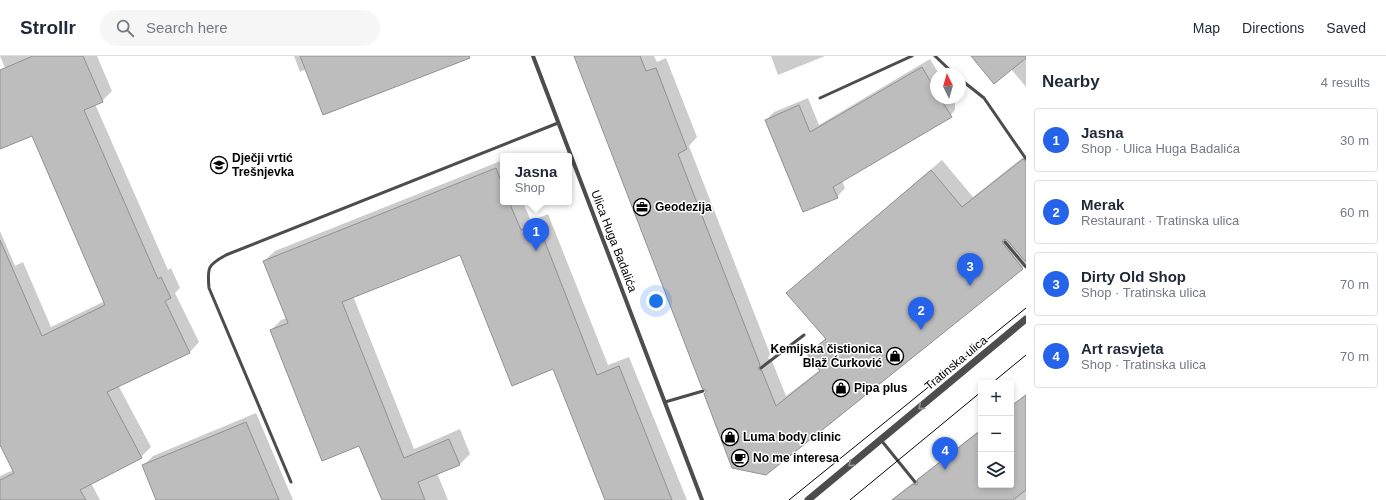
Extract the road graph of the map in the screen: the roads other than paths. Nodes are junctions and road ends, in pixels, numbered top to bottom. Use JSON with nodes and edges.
{"nodes":[{"id":1,"x":533,"y":56,"type":"edge"},
{"id":2,"x":912,"y":56,"type":"edge"},
{"id":3,"x":935,"y":56,"type":"edge"},
{"id":4,"x":948,"y":68,"type":"edge"},
{"id":5,"x":966,"y":83,"type":"edge"},
{"id":6,"x":820,"y":98,"type":"dead end"},
{"id":7,"x":558,"y":123,"type":"junction"},
{"id":8,"x":570,"y":153,"type":"edge"},
{"id":9,"x":1026,"y":159,"type":"edge"},
{"id":10,"x":572,"y":160,"type":"edge"},
{"id":11,"x":1004,"y":242,"type":"dead end"},
{"id":12,"x":1026,"y":267,"type":"edge"},
{"id":13,"x":1026,"y":319,"type":"edge"},
{"id":14,"x":804,"y":335,"type":"dead end"},
{"id":15,"x":761,"y":368,"type":"dead end"},
{"id":16,"x":703,"y":391,"type":"dead end"},
{"id":17,"x":665,"y":402,"type":"junction"},
{"id":18,"x":881,"y":439,"type":"junction"},
{"id":19,"x":291,"y":482,"type":"dead end"},
{"id":20,"x":916,"y":482,"type":"dead end"},
{"id":21,"x":702,"y":500,"type":"edge"},
{"id":22,"x":808,"y":500,"type":"edge"}],
"edges":[{"from":1,"to":7,"type":"street","name":"Ulica Huga Badalića"},
{"from":2,"to":6,"type":"lane"},
{"from":3,"to":4,"type":"lane"},
{"from":5,"to":9,"type":"lane"},
{"from":7,"to":8,"type":"street","name":"Ulica Huga Badalića"},
{"from":7,"to":19,"type":"lane"},
{"from":10,"to":17,"type":"street","name":"Ulica Huga Badalića"},
{"from":11,"to":12,"type":"lane"},
{"from":13,"to":18,"type":"street","name":"Tratinska ulica","one_way":true},
{"from":14,"to":15,"type":"lane"},
{"from":16,"to":17,"type":"lane"},
{"from":17,"to":21,"type":"street","name":"Ulica Huga Badalića"},
{"from":18,"to":20,"type":"lane"},
{"from":18,"to":22,"type":"street","name":"Tratinska ulica","one_way":true}]}
